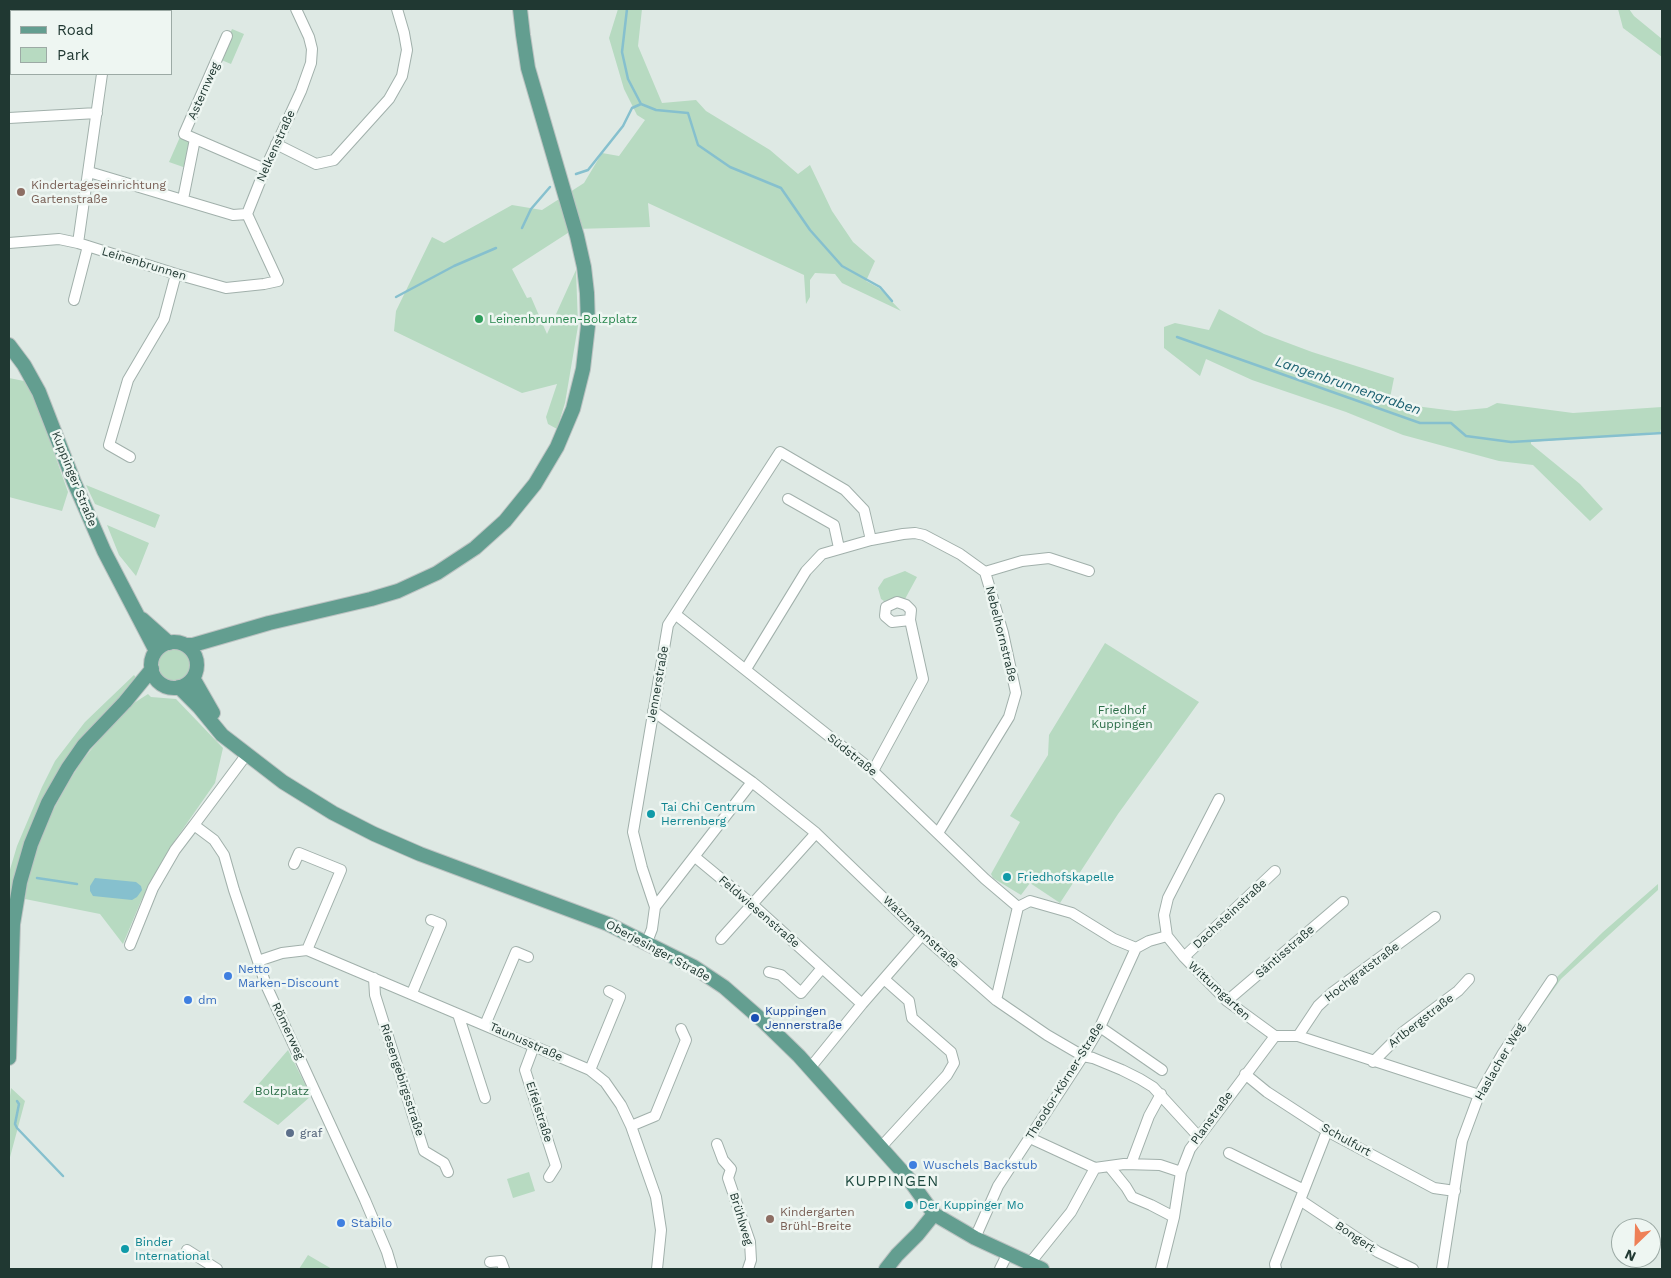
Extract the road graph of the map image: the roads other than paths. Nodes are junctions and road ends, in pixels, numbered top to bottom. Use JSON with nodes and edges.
{"nodes":[{"id":1,"x":397,"y":9,"type":"edge"},
{"id":2,"x":520,"y":9,"type":"edge"},
{"id":3,"x":299,"y":11,"type":"edge"},
{"id":4,"x":227,"y":36,"type":"dead end"},
{"id":5,"x":102,"y":75,"type":"edge"},
{"id":6,"x":97,"y":113,"type":"junction"},
{"id":7,"x":9,"y":118,"type":"edge"},
{"id":8,"x":195,"y":139,"type":"junction"},
{"id":9,"x":276,"y":144,"type":"junction"},
{"id":10,"x":265,"y":169,"type":"junction"},
{"id":11,"x":89,"y":172,"type":"junction"},
{"id":12,"x":183,"y":199,"type":"junction"},
{"id":13,"x":247,"y":214,"type":"junction"},
{"id":14,"x":9,"y":243,"type":"edge"},
{"id":15,"x":83,"y":244,"type":"junction"},
{"id":16,"x":176,"y":274,"type":"junction"},
{"id":17,"x":74,"y":300,"type":"dead end"},
{"id":18,"x":9,"y":345,"type":"edge"},
{"id":19,"x":130,"y":457,"type":"dead end"},
{"id":20,"x":788,"y":499,"type":"dead end"},
{"id":21,"x":871,"y":540,"type":"junction"},
{"id":22,"x":839,"y":548,"type":"junction"},
{"id":23,"x":1089,"y":571,"type":"dead end"},
{"id":24,"x":985,"y":572,"type":"junction"},
{"id":25,"x":675,"y":614,"type":"junction"},
{"id":26,"x":138,"y":615,"type":"junction"},
{"id":27,"x":910,"y":620,"type":"dead end"},
{"id":28,"x":240,"y":632,"type":"junction"},
{"id":29,"x":169,"y":643,"type":"junction"},
{"id":30,"x":186,"y":645,"type":"junction"},
{"id":31,"x":156,"y":652,"type":"junction"},
{"id":32,"x":197,"y":662,"type":"junction"},
{"id":33,"x":152,"y":668,"type":"junction"},
{"id":34,"x":746,"y":669,"type":"junction"},
{"id":35,"x":193,"y":678,"type":"junction"},
{"id":36,"x":161,"y":683,"type":"junction"},
{"id":37,"x":179,"y":687,"type":"junction"},
{"id":38,"x":125,"y":702,"type":"junction"},
{"id":39,"x":653,"y":710,"type":"junction"},
{"id":40,"x":244,"y":751,"type":"junction"},
{"id":41,"x":872,"y":771,"type":"junction"},
{"id":42,"x":752,"y":782,"type":"junction"},
{"id":43,"x":1218,"y":799,"type":"dead end"},
{"id":44,"x":194,"y":825,"type":"junction"},
{"id":45,"x":816,"y":833,"type":"junction"},
{"id":46,"x":938,"y":833,"type":"junction"},
{"id":47,"x":695,"y":857,"type":"junction"},
{"id":48,"x":294,"y":864,"type":"dead end"},
{"id":49,"x":1275,"y":871,"type":"dead end"},
{"id":50,"x":1342,"y":902,"type":"dead end"},
{"id":51,"x":753,"y":905,"type":"junction"},
{"id":52,"x":655,"y":906,"type":"junction"},
{"id":53,"x":1018,"y":907,"type":"junction"},
{"id":54,"x":1435,"y":917,"type":"dead end"},
{"id":55,"x":431,"y":920,"type":"dead end"},
{"id":56,"x":922,"y":935,"type":"junction"},
{"id":57,"x":1166,"y":936,"type":"junction"},
{"id":58,"x":721,"y":938,"type":"dead end"},
{"id":59,"x":646,"y":942,"type":"junction"},
{"id":60,"x":130,"y":945,"type":"dead end"},
{"id":61,"x":1136,"y":948,"type":"junction"},
{"id":62,"x":307,"y":950,"type":"junction"},
{"id":63,"x":528,"y":956,"type":"dead end"},
{"id":64,"x":1184,"y":957,"type":"junction"},
{"id":65,"x":258,"y":961,"type":"junction"},
{"id":66,"x":822,"y":968,"type":"junction"},
{"id":67,"x":769,"y":972,"type":"dead end"},
{"id":68,"x":374,"y":978,"type":"junction"},
{"id":69,"x":884,"y":979,"type":"junction"},
{"id":70,"x":1469,"y":979,"type":"dead end"},
{"id":71,"x":1552,"y":980,"type":"dead end"},
{"id":72,"x":609,"y":991,"type":"dead end"},
{"id":73,"x":412,"y":993,"type":"junction"},
{"id":74,"x":996,"y":1000,"type":"junction"},
{"id":75,"x":1227,"y":1001,"type":"junction"},
{"id":76,"x":862,"y":1004,"type":"junction"},
{"id":77,"x":458,"y":1014,"type":"junction"},
{"id":78,"x":485,"y":1025,"type":"junction"},
{"id":79,"x":1100,"y":1027,"type":"junction"},
{"id":80,"x":681,"y":1029,"type":"dead end"},
{"id":81,"x":1275,"y":1036,"type":"junction"},
{"id":82,"x":1298,"y":1036,"type":"junction"},
{"id":83,"x":534,"y":1046,"type":"junction"},
{"id":84,"x":1083,"y":1056,"type":"junction"},
{"id":85,"x":9,"y":1058,"type":"edge"},
{"id":86,"x":1373,"y":1062,"type":"junction"},
{"id":87,"x":810,"y":1068,"type":"junction"},
{"id":88,"x":590,"y":1070,"type":"junction"},
{"id":89,"x":1162,"y":1070,"type":"dead end"},
{"id":90,"x":1245,"y":1074,"type":"junction"},
{"id":91,"x":1161,"y":1094,"type":"junction"},
{"id":92,"x":1479,"y":1095,"type":"junction"},
{"id":93,"x":485,"y":1098,"type":"dead end"},
{"id":94,"x":631,"y":1126,"type":"junction"},
{"id":95,"x":1327,"y":1131,"type":"junction"},
{"id":96,"x":1198,"y":1136,"type":"junction"},
{"id":97,"x":1030,"y":1138,"type":"junction"},
{"id":98,"x":717,"y":1144,"type":"dead end"},
{"id":99,"x":881,"y":1147,"type":"junction"},
{"id":100,"x":1229,"y":1153,"type":"dead end"},
{"id":101,"x":1131,"y":1164,"type":"junction"},
{"id":102,"x":1109,"y":1166,"type":"junction"},
{"id":103,"x":1095,"y":1168,"type":"junction"},
{"id":104,"x":448,"y":1172,"type":"dead end"},
{"id":105,"x":1181,"y":1172,"type":"junction"},
{"id":106,"x":549,"y":1177,"type":"dead end"},
{"id":107,"x":1455,"y":1191,"type":"junction"},
{"id":108,"x":1302,"y":1195,"type":"junction"},
{"id":109,"x":934,"y":1214,"type":"junction"},
{"id":110,"x":1174,"y":1217,"type":"junction"},
{"id":111,"x":975,"y":1238,"type":"junction"},
{"id":112,"x":187,"y":1250,"type":"dead end"},
{"id":113,"x":1008,"y":1252,"type":"junction"},
{"id":114,"x":490,"y":1262,"type":"dead end"},
{"id":115,"x":1036,"y":1266,"type":"edge"},
{"id":116,"x":217,"y":1269,"type":"edge"},
{"id":117,"x":392,"y":1269,"type":"edge"},
{"id":118,"x":504,"y":1269,"type":"edge"},
{"id":119,"x":659,"y":1269,"type":"edge"},
{"id":120,"x":748,"y":1269,"type":"edge"},
{"id":121,"x":886,"y":1269,"type":"edge"},
{"id":122,"x":1000,"y":1269,"type":"edge"},
{"id":123,"x":1161,"y":1269,"type":"edge"},
{"id":124,"x":1276,"y":1269,"type":"edge"},
{"id":125,"x":1412,"y":1269,"type":"edge"},
{"id":126,"x":1442,"y":1269,"type":"edge"}],
"edges":[{"from":1,"to":9,"type":"street"},
{"from":2,"to":28,"type":"main road"},
{"from":3,"to":9,"type":"street","name":"Nelkenstraße"},
{"from":4,"to":8,"type":"street","name":"Asternweg"},
{"from":5,"to":6,"type":"street"},
{"from":6,"to":7,"type":"street"},
{"from":6,"to":11,"type":"street"},
{"from":8,"to":10,"type":"street","name":"Asternweg"},
{"from":8,"to":12,"type":"street","name":"Asternweg"},
{"from":9,"to":10,"type":"street","name":"Nelkenstraße"},
{"from":10,"to":13,"type":"street","name":"Nelkenstraße"},
{"from":11,"to":12,"type":"street"},
{"from":11,"to":15,"type":"street"},
{"from":12,"to":13,"type":"street"},
{"from":13,"to":16,"type":"street","name":"Leinenbrunnen"},
{"from":14,"to":15,"type":"street","name":"Leinenbrunnen"},
{"from":15,"to":16,"type":"street","name":"Leinenbrunnen"},
{"from":15,"to":17,"type":"street"},
{"from":16,"to":19,"type":"street"},
{"from":18,"to":26,"type":"main road","name":"Kuppinger Straße"},
{"from":20,"to":22,"type":"street"},
{"from":21,"to":22,"type":"street","name":"Nebelhornstraße"},
{"from":21,"to":24,"type":"street","name":"Nebelhornstraße"},
{"from":21,"to":25,"type":"street","name":"Jennerstraße"},
{"from":22,"to":34,"type":"street","name":"Nebelhornstraße"},
{"from":23,"to":24,"type":"street"},
{"from":24,"to":46,"type":"street","name":"Nebelhornstraße"},
{"from":25,"to":34,"type":"street","name":"Südstraße"},
{"from":25,"to":39,"type":"street","name":"Jennerstraße"},
{"from":26,"to":29,"type":"main road","name":"Kuppinger Straße"},
{"from":26,"to":31,"type":"main road","name":"Kuppinger Straße"},
{"from":27,"to":41,"type":"street"},
{"from":28,"to":30,"type":"main road"},
{"from":28,"to":32,"type":"main road"},
{"from":29,"to":30,"type":"main road"},
{"from":29,"to":31,"type":"main road"},
{"from":30,"to":32,"type":"main road"},
{"from":31,"to":33,"type":"main road"},
{"from":32,"to":35,"type":"main road"},
{"from":33,"to":36,"type":"main road"},
{"from":33,"to":38,"type":"main road"},
{"from":34,"to":41,"type":"street","name":"Südstraße"},
{"from":35,"to":37,"type":"main road"},
{"from":35,"to":40,"type":"main road"},
{"from":36,"to":37,"type":"main road"},
{"from":36,"to":38,"type":"main road"},
{"from":37,"to":40,"type":"main road"},
{"from":38,"to":85,"type":"main road"},
{"from":39,"to":42,"type":"street","name":"Watzmannstraße"},
{"from":39,"to":52,"type":"street","name":"Jennerstraße"},
{"from":40,"to":44,"type":"street"},
{"from":40,"to":59,"type":"main road","name":"Oberjesinger Straße"},
{"from":41,"to":46,"type":"street","name":"Südstraße"},
{"from":42,"to":45,"type":"street","name":"Watzmannstraße"},
{"from":42,"to":47,"type":"street"},
{"from":43,"to":57,"type":"street"},
{"from":44,"to":60,"type":"street"},
{"from":44,"to":65,"type":"street","name":"Römerweg"},
{"from":45,"to":51,"type":"street"},
{"from":45,"to":56,"type":"street","name":"Watzmannstraße"},
{"from":46,"to":53,"type":"street","name":"Südstraße"},
{"from":47,"to":51,"type":"street","name":"Feldwiesenstraße"},
{"from":47,"to":52,"type":"street"},
{"from":48,"to":62,"type":"street"},
{"from":49,"to":64,"type":"street","name":"Dachsteinstraße"},
{"from":50,"to":75,"type":"street","name":"Säntisstraße"},
{"from":51,"to":58,"type":"street"},
{"from":51,"to":66,"type":"street","name":"Feldwiesenstraße"},
{"from":52,"to":59,"type":"street","name":"Jennerstraße"},
{"from":53,"to":61,"type":"street"},
{"from":53,"to":74,"type":"street"},
{"from":54,"to":82,"type":"street","name":"Hochgratstraße"},
{"from":55,"to":73,"type":"street"},
{"from":56,"to":69,"type":"street"},
{"from":56,"to":74,"type":"street","name":"Watzmannstraße"},
{"from":57,"to":61,"type":"street"},
{"from":57,"to":64,"type":"street","name":"Wittumgarten"},
{"from":59,"to":87,"type":"main road","name":"Oberjesinger Straße"},
{"from":61,"to":79,"type":"street","name":"Theodor-Körner-Straße"},
{"from":62,"to":65,"type":"street","name":"Taunusstraße"},
{"from":62,"to":68,"type":"street","name":"Taunusstraße"},
{"from":63,"to":78,"type":"street"},
{"from":64,"to":75,"type":"street","name":"Wittumgarten"},
{"from":65,"to":117,"type":"street","name":"Römerweg"},
{"from":66,"to":67,"type":"street"},
{"from":66,"to":76,"type":"street","name":"Feldwiesenstraße"},
{"from":68,"to":73,"type":"street","name":"Taunusstraße"},
{"from":68,"to":104,"type":"street","name":"Riesengebirgsstraße"},
{"from":69,"to":76,"type":"street"},
{"from":69,"to":99,"type":"street"},
{"from":70,"to":86,"type":"street","name":"Arlbergstraße"},
{"from":71,"to":92,"type":"street","name":"Haslacher Weg"},
{"from":72,"to":88,"type":"street"},
{"from":73,"to":77,"type":"street","name":"Taunusstraße"},
{"from":74,"to":84,"type":"street","name":"Watzmannstraße"},
{"from":75,"to":81,"type":"street","name":"Wittumgarten"},
{"from":76,"to":87,"type":"street"},
{"from":77,"to":78,"type":"street","name":"Taunusstraße"},
{"from":77,"to":93,"type":"street"},
{"from":78,"to":83,"type":"street","name":"Taunusstraße"},
{"from":79,"to":84,"type":"street","name":"Theodor-Körner-Straße"},
{"from":79,"to":89,"type":"street"},
{"from":80,"to":94,"type":"street"},
{"from":81,"to":82,"type":"street"},
{"from":81,"to":90,"type":"street","name":"Planstraße"},
{"from":82,"to":86,"type":"street"},
{"from":83,"to":88,"type":"street","name":"Taunusstraße"},
{"from":83,"to":106,"type":"street","name":"Eifelstraße"},
{"from":84,"to":91,"type":"street","name":"Watzmannstraße"},
{"from":84,"to":97,"type":"street","name":"Theodor-Körner-Straße"},
{"from":86,"to":92,"type":"street"},
{"from":87,"to":99,"type":"main road","name":"Oberjesinger Straße"},
{"from":88,"to":94,"type":"street","name":"Taunusstraße"},
{"from":90,"to":95,"type":"street","name":"Schulfurt"},
{"from":90,"to":96,"type":"street","name":"Planstraße"},
{"from":91,"to":96,"type":"street","name":"Watzmannstraße"},
{"from":91,"to":101,"type":"street"},
{"from":92,"to":107,"type":"street","name":"Haslacher Weg"},
{"from":94,"to":119,"type":"street","name":"Taunusstraße"},
{"from":95,"to":107,"type":"street","name":"Schulfurt"},
{"from":95,"to":108,"type":"street"},
{"from":96,"to":105,"type":"street","name":"Planstraße"},
{"from":97,"to":103,"type":"street"},
{"from":97,"to":111,"type":"street","name":"Theodor-Körner-Straße"},
{"from":98,"to":120,"type":"street","name":"Brühlweg"},
{"from":99,"to":109,"type":"main road","name":"Oberjesinger Straße"},
{"from":100,"to":108,"type":"street","name":"Bongert"},
{"from":101,"to":102,"type":"street"},
{"from":101,"to":105,"type":"street"},
{"from":102,"to":103,"type":"street"},
{"from":102,"to":110,"type":"street"},
{"from":103,"to":115,"type":"street"},
{"from":105,"to":110,"type":"street","name":"Planstraße"},
{"from":107,"to":126,"type":"street","name":"Haslacher Weg"},
{"from":108,"to":124,"type":"street"},
{"from":108,"to":125,"type":"street","name":"Bongert"},
{"from":109,"to":111,"type":"main road"},
{"from":109,"to":121,"type":"main road"},
{"from":110,"to":123,"type":"street","name":"Planstraße"},
{"from":111,"to":113,"type":"main road"},
{"from":112,"to":116,"type":"street"},
{"from":113,"to":115,"type":"main road"},
{"from":113,"to":122,"type":"street"},
{"from":114,"to":118,"type":"street"}]}
